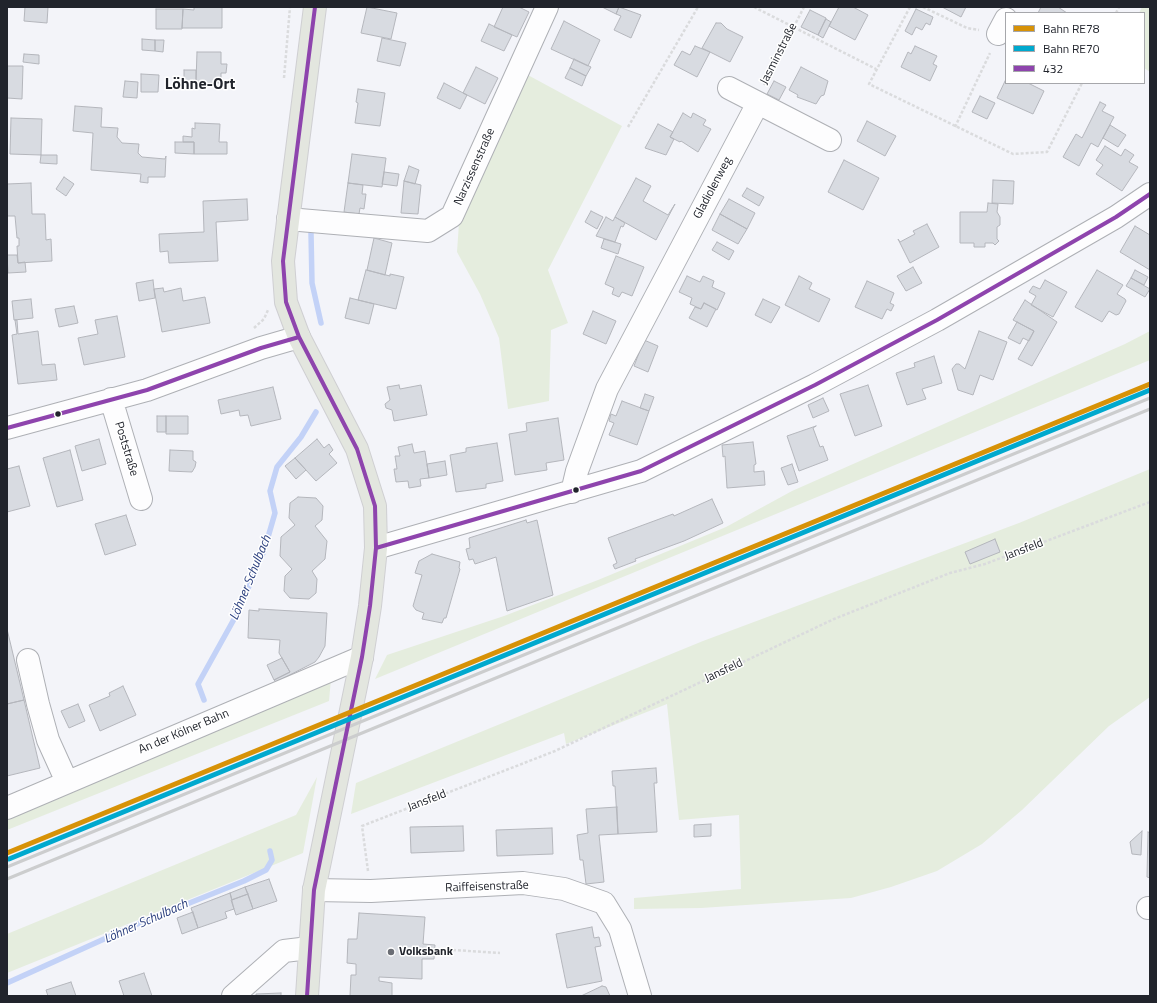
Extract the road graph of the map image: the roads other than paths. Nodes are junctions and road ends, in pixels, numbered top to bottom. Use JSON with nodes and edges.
{"nodes":[{"id":1,"x":315,"y":7,"type":"edge"},
{"id":2,"x":547,"y":7,"type":"edge"},
{"id":3,"x":729,"y":88,"type":"dead end"},
{"id":4,"x":758,"y":103,"type":"junction"},
{"id":5,"x":830,"y":140,"type":"dead end"},
{"id":6,"x":1150,"y":194,"type":"edge"},
{"id":7,"x":288,"y":219,"type":"junction"},
{"id":8,"x":299,"y":337,"type":"junction"},
{"id":9,"x":111,"y":399,"type":"junction"},
{"id":10,"x":7,"y":428,"type":"edge"},
{"id":11,"x":572,"y":492,"type":"junction"},
{"id":12,"x":141,"y":499,"type":"dead end"},
{"id":13,"x":376,"y":548,"type":"junction"},
{"id":14,"x":362,"y":657,"type":"junction"},
{"id":15,"x":28,"y":660,"type":"dead end"},
{"id":16,"x":67,"y":782,"type":"junction"},
{"id":17,"x":7,"y":808,"type":"edge"},
{"id":18,"x":314,"y":890,"type":"junction"},
{"id":19,"x":308,"y":948,"type":"junction"},
{"id":20,"x":233,"y":996,"type":"edge"},
{"id":21,"x":307,"y":996,"type":"edge"},
{"id":22,"x":640,"y":996,"type":"edge"}],
"edges":[{"from":1,"to":7,"type":"main road"},
{"from":2,"to":7,"type":"street","name":"Narzissenstraße"},
{"from":3,"to":4,"type":"street"},
{"from":4,"to":5,"type":"street"},
{"from":4,"to":11,"type":"street","name":"Gladiolenweg"},
{"from":6,"to":11,"type":"street"},
{"from":7,"to":8,"type":"main road"},
{"from":8,"to":9,"type":"street"},
{"from":8,"to":13,"type":"main road"},
{"from":9,"to":10,"type":"street"},
{"from":9,"to":12,"type":"street","name":"Poststraße"},
{"from":11,"to":13,"type":"street"},
{"from":13,"to":14,"type":"main road"},
{"from":14,"to":16,"type":"street","name":"An der Kölner Bahn"},
{"from":14,"to":18,"type":"main road"},
{"from":15,"to":16,"type":"street"},
{"from":16,"to":17,"type":"street","name":"An der Kölner Bahn"},
{"from":18,"to":19,"type":"main road"},
{"from":18,"to":22,"type":"street","name":"Raiffeisenstraße"},
{"from":19,"to":20,"type":"street"},
{"from":19,"to":21,"type":"main road"}]}
